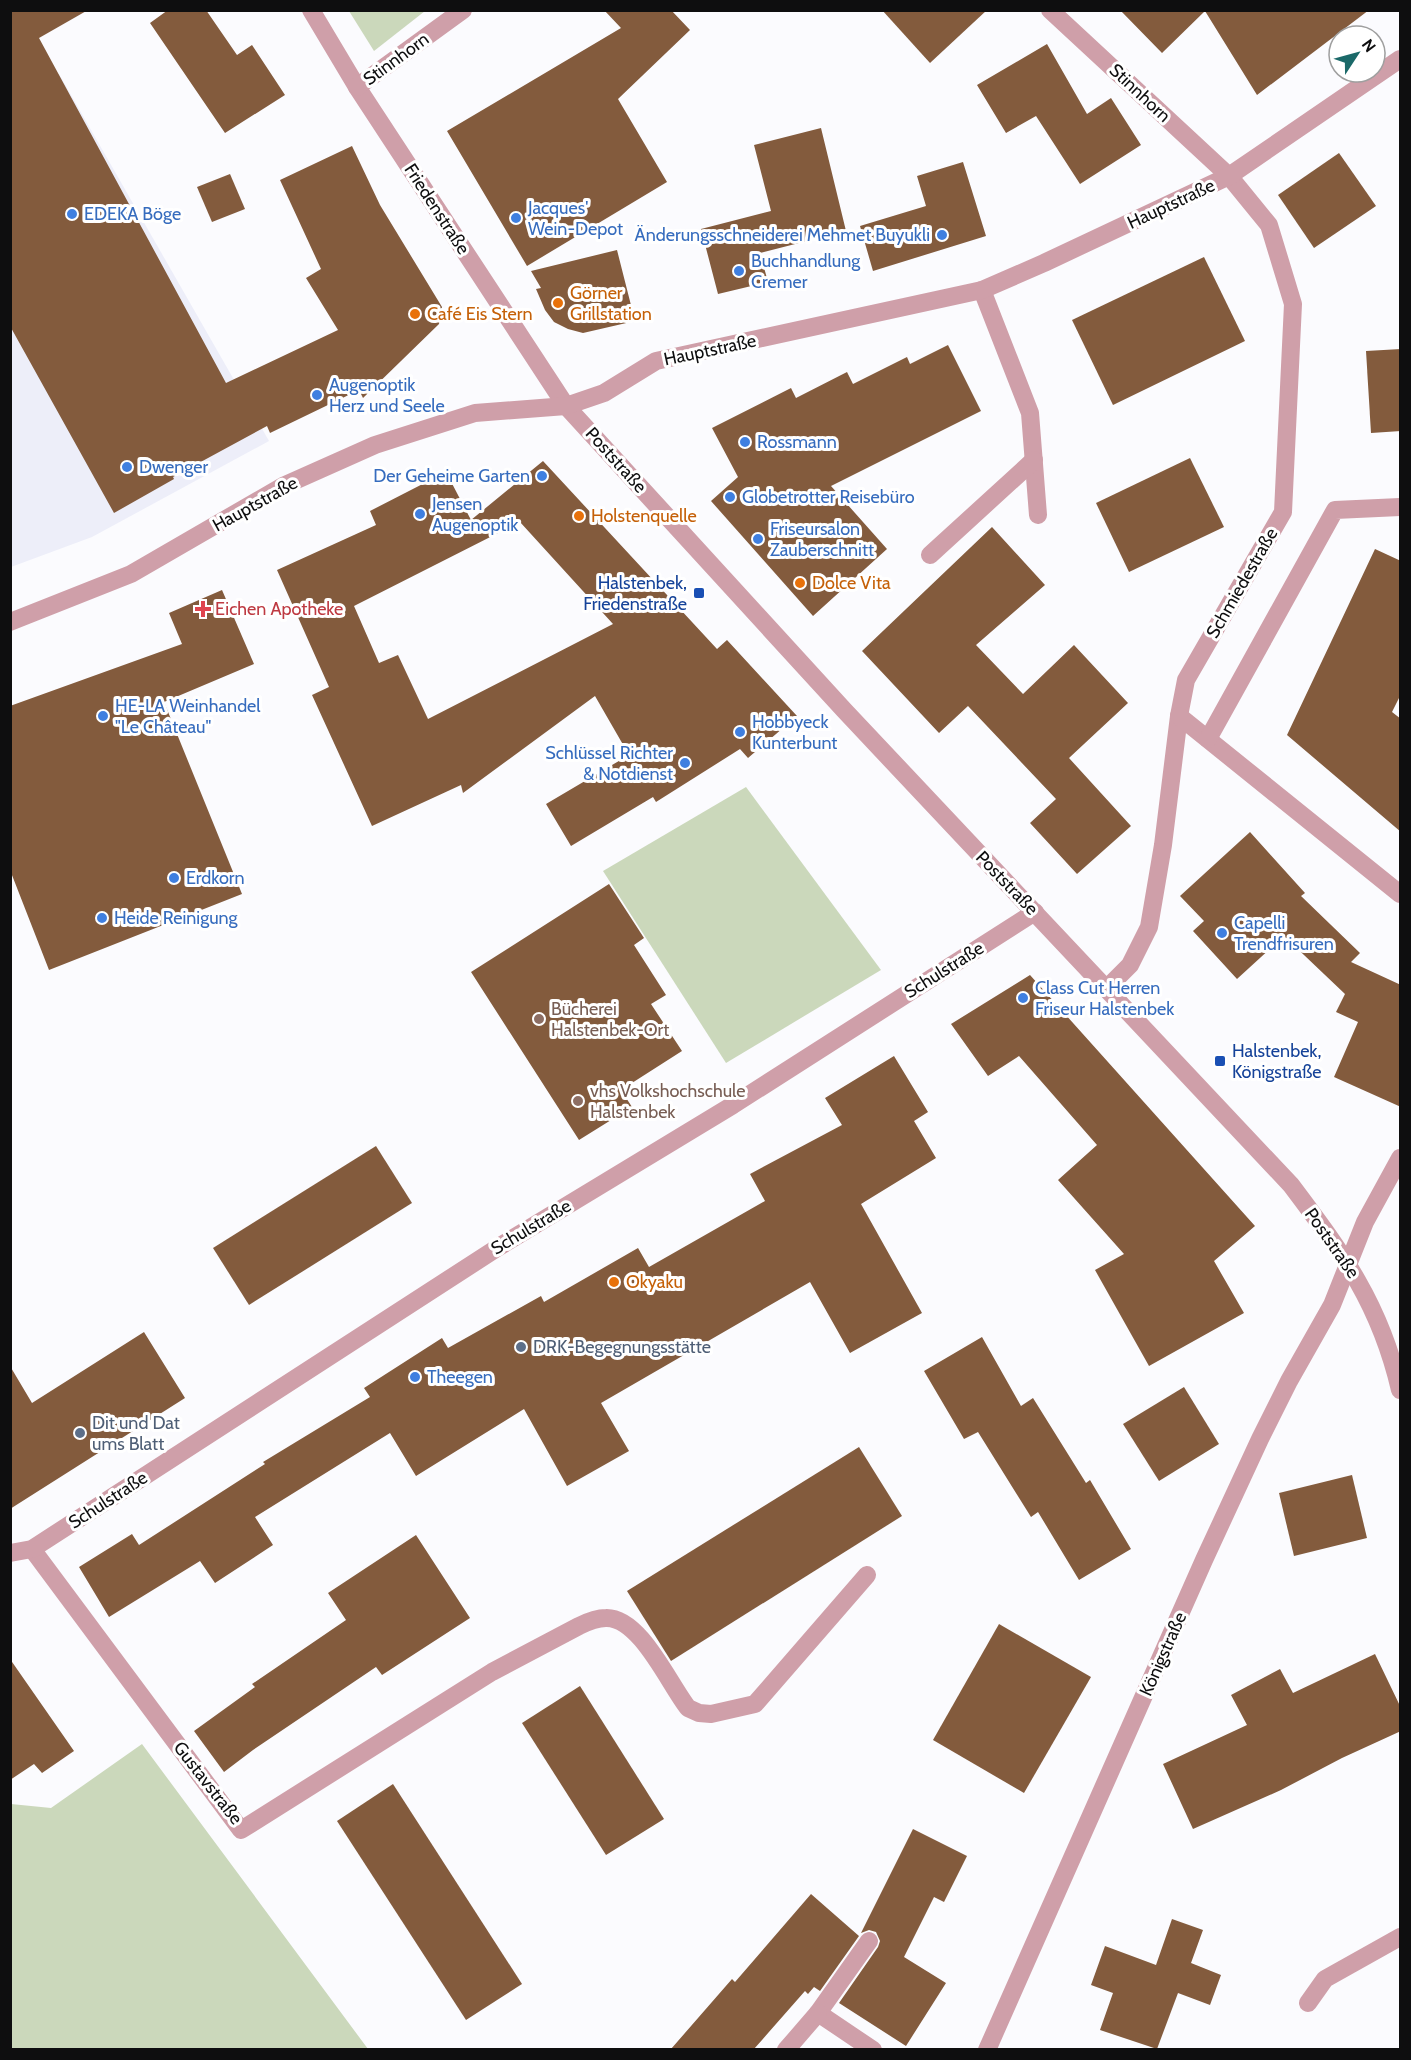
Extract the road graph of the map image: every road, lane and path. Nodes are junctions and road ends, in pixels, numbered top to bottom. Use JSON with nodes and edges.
{"nodes":[{"id":1,"x":311,"y":10,"type":"edge"},
{"id":2,"x":463,"y":10,"type":"edge"},
{"id":3,"x":1050,"y":10,"type":"edge"},
{"id":4,"x":1401,"y":59,"type":"edge"},
{"id":5,"x":357,"y":87,"type":"junction"},
{"id":6,"x":1229,"y":176,"type":"junction"},
{"id":7,"x":982,"y":290,"type":"junction"},
{"id":8,"x":566,"y":406,"type":"junction"},
{"id":9,"x":1034,"y":460,"type":"junction"},
{"id":10,"x":1401,"y":507,"type":"edge"},
{"id":11,"x":1038,"y":515,"type":"dead end"},
{"id":12,"x":930,"y":555,"type":"dead end"},
{"id":13,"x":10,"y":622,"type":"edge"},
{"id":14,"x":1179,"y":716,"type":"junction"},
{"id":15,"x":1208,"y":739,"type":"junction"},
{"id":16,"x":1401,"y":894,"type":"edge"},
{"id":17,"x":1035,"y":912,"type":"junction"},
{"id":18,"x":1107,"y":988,"type":"junction"},
{"id":19,"x":1401,"y":1158,"type":"edge"},
{"id":20,"x":1348,"y":1262,"type":"junction"},
{"id":21,"x":1401,"y":1390,"type":"edge"},
{"id":22,"x":32,"y":1549,"type":"junction"},
{"id":23,"x":10,"y":1553,"type":"edge"},
{"id":24,"x":867,"y":1575,"type":"dead end"},
{"id":25,"x":1401,"y":1937,"type":"edge"},
{"id":26,"x":869,"y":1941,"type":"dead end"},
{"id":27,"x":1308,"y":2003,"type":"dead end"},
{"id":28,"x":818,"y":2013,"type":"junction"},
{"id":29,"x":786,"y":2049,"type":"edge"},
{"id":30,"x":873,"y":2049,"type":"edge"},
{"id":31,"x":987,"y":2049,"type":"edge"}],
"edges":[{"from":1,"to":5,"type":"street","name":"Friedenstraße"},
{"from":2,"to":5,"type":"street","name":"Stinnhorn"},
{"from":3,"to":6,"type":"street","name":"Stinnhorn"},
{"from":4,"to":6,"type":"street","name":"Hauptstraße"},
{"from":5,"to":8,"type":"street","name":"Friedenstraße"},
{"from":6,"to":7,"type":"street","name":"Hauptstraße"},
{"from":6,"to":14,"type":"street","name":"Schmiedestraße"},
{"from":7,"to":8,"type":"street","name":"Hauptstraße"},
{"from":7,"to":9,"type":"street"},
{"from":8,"to":13,"type":"street","name":"Hauptstraße"},
{"from":8,"to":17,"type":"street","name":"Poststraße"},
{"from":9,"to":11,"type":"street"},
{"from":9,"to":12,"type":"street"},
{"from":10,"to":15,"type":"street"},
{"from":14,"to":15,"type":"street"},
{"from":14,"to":18,"type":"street","name":"Schmiedestraße"},
{"from":15,"to":16,"type":"street"},
{"from":17,"to":18,"type":"street","name":"Poststraße"},
{"from":17,"to":22,"type":"street","name":"Schulstraße"},
{"from":18,"to":20,"type":"street","name":"Poststraße"},
{"from":19,"to":20,"type":"street","name":"Königstraße"},
{"from":20,"to":21,"type":"street","name":"Poststraße"},
{"from":20,"to":31,"type":"street","name":"Königstraße"},
{"from":22,"to":23,"type":"street"},
{"from":22,"to":24,"type":"street","name":"Gustavstraße"},
{"from":25,"to":27,"type":"street"},
{"from":26,"to":28,"type":"street"},
{"from":28,"to":29,"type":"street"},
{"from":28,"to":30,"type":"street"}]}
